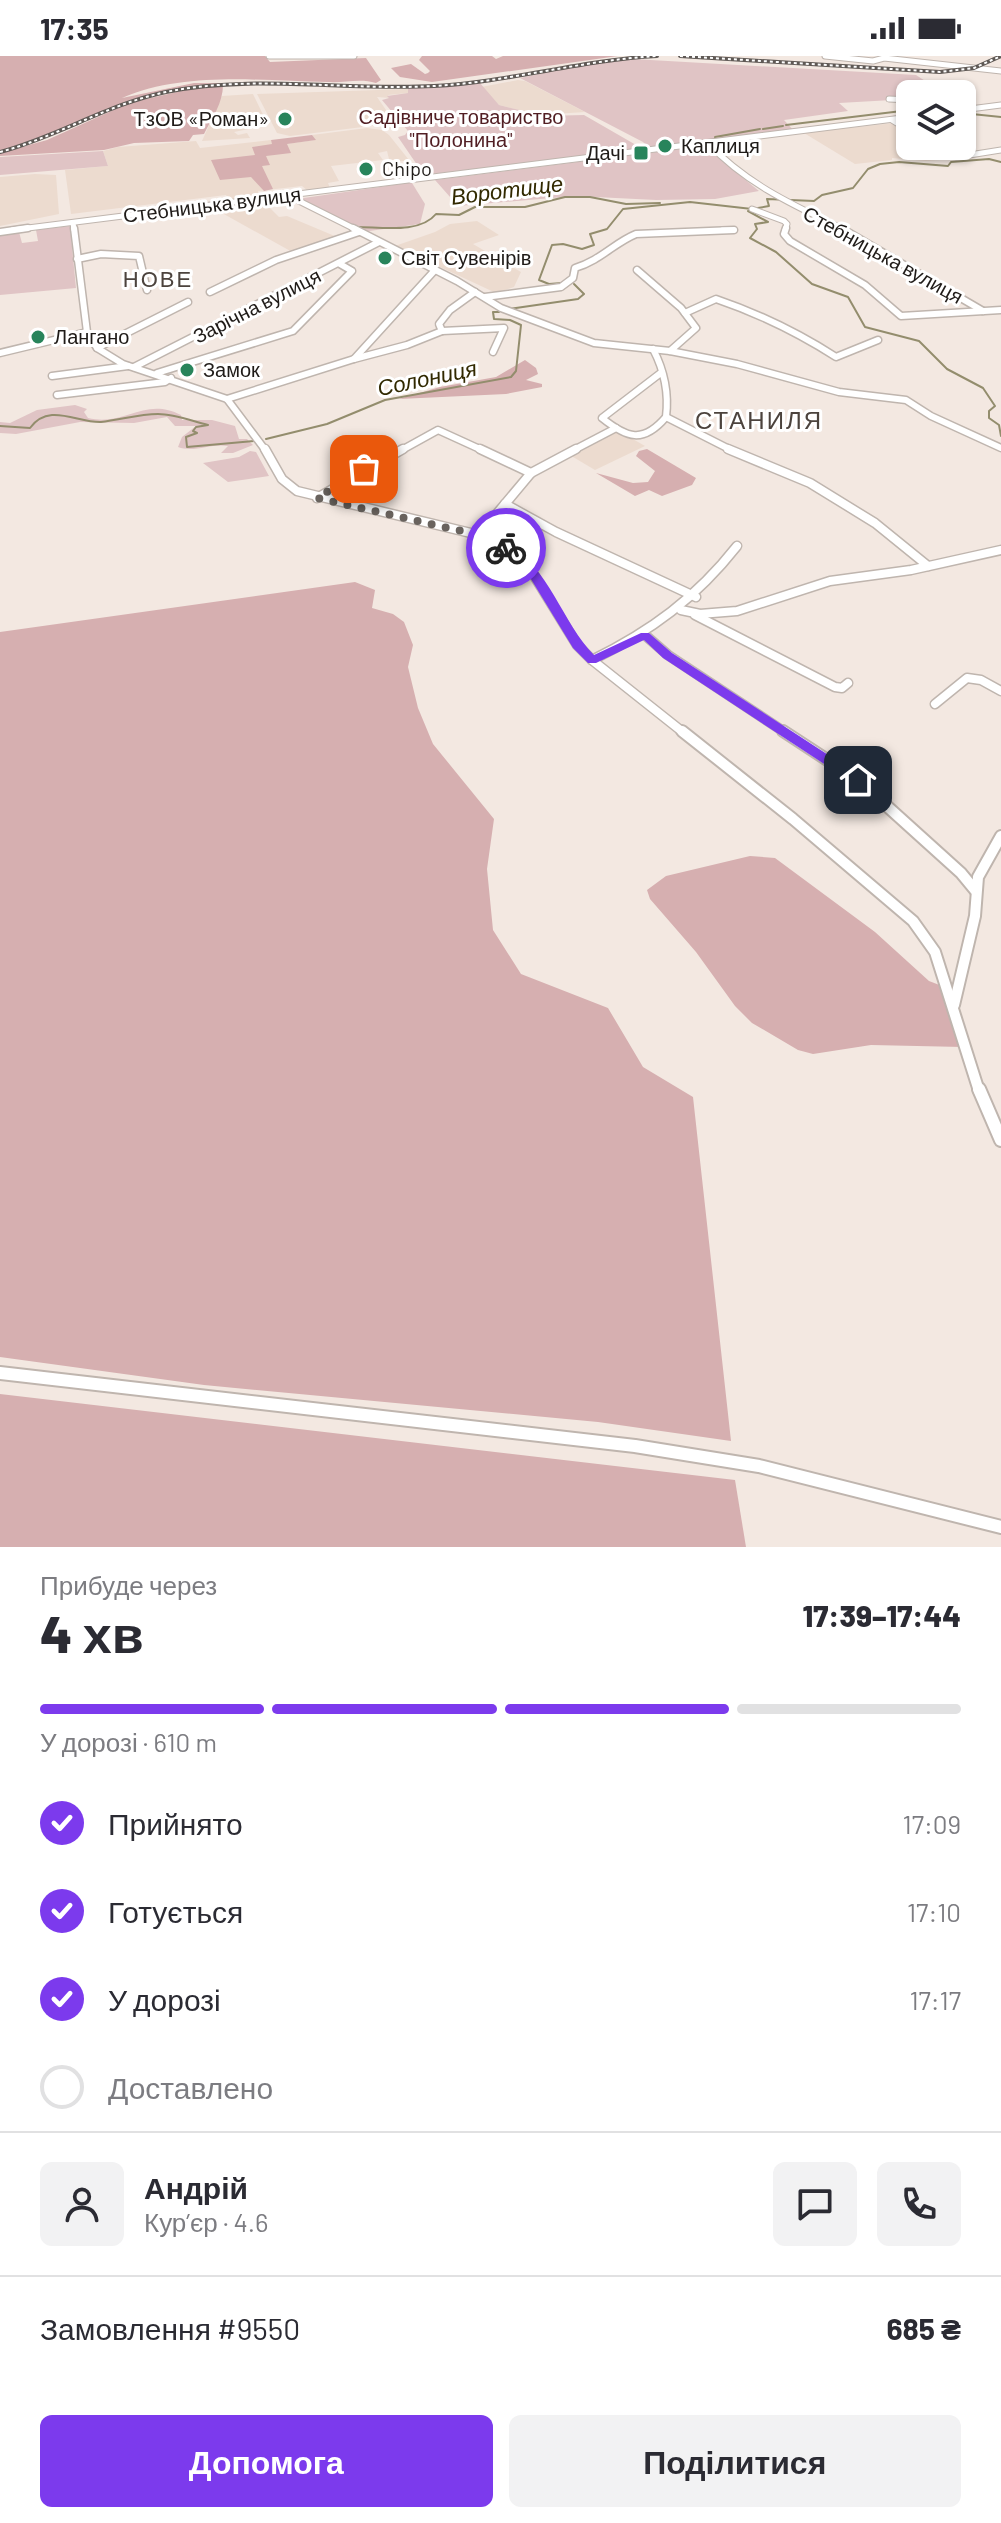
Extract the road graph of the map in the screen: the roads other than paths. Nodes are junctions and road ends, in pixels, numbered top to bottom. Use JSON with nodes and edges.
{"nodes":[{"id":1,"x":269,"y":56,"type":"edge"},
{"id":2,"x":354,"y":56,"type":"edge"},
{"id":3,"x":825,"y":56,"type":"edge"},
{"id":4,"x":1001,"y":71,"type":"edge"},
{"id":5,"x":889,"y":99,"type":"dead end"},
{"id":6,"x":896,"y":99,"type":"edge"},
{"id":7,"x":1001,"y":105,"type":"edge"},
{"id":8,"x":976,"y":109,"type":"edge"},
{"id":9,"x":896,"y":119,"type":"edge"},
{"id":10,"x":892,"y":120,"type":"junction"},
{"id":11,"x":896,"y":122,"type":"edge"},
{"id":12,"x":708,"y":143,"type":"junction"},
{"id":13,"x":1001,"y":150,"type":"edge"},
{"id":14,"x":976,"y":154,"type":"edge"},
{"id":15,"x":290,"y":196,"type":"junction"},
{"id":16,"x":752,"y":209,"type":"dead end"},
{"id":17,"x":73,"y":223,"type":"junction"},
{"id":18,"x":734,"y":230,"type":"dead end"},
{"id":19,"x":0,"y":232,"type":"edge"},
{"id":20,"x":359,"y":232,"type":"junction"},
{"id":21,"x":379,"y":242,"type":"junction"},
{"id":22,"x":77,"y":259,"type":"junction"},
{"id":23,"x":340,"y":264,"type":"junction"},
{"id":24,"x":435,"y":270,"type":"junction"},
{"id":25,"x":637,"y":270,"type":"dead end"},
{"id":26,"x":147,"y":290,"type":"dead end"},
{"id":27,"x":210,"y":292,"type":"dead end"},
{"id":28,"x":475,"y":292,"type":"junction"},
{"id":29,"x":485,"y":297,"type":"junction"},
{"id":30,"x":188,"y":302,"type":"dead end"},
{"id":31,"x":1001,"y":310,"type":"edge"},
{"id":32,"x":983,"y":311,"type":"junction"},
{"id":33,"x":685,"y":313,"type":"junction"},
{"id":34,"x":442,"y":331,"type":"junction"},
{"id":35,"x":87,"y":332,"type":"junction"},
{"id":36,"x":878,"y":340,"type":"dead end"},
{"id":37,"x":97,"y":348,"type":"junction"},
{"id":38,"x":653,"y":349,"type":"junction"},
{"id":39,"x":670,"y":351,"type":"junction"},
{"id":40,"x":493,"y":352,"type":"dead end"},
{"id":41,"x":0,"y":353,"type":"edge"},
{"id":42,"x":354,"y":359,"type":"junction"},
{"id":43,"x":132,"y":366,"type":"junction"},
{"id":44,"x":662,"y":372,"type":"junction"},
{"id":45,"x":157,"y":373,"type":"junction"},
{"id":46,"x":52,"y":376,"type":"dead end"},
{"id":47,"x":171,"y":378,"type":"junction"},
{"id":48,"x":57,"y":395,"type":"dead end"},
{"id":49,"x":227,"y":399,"type":"junction"},
{"id":50,"x":666,"y":417,"type":"junction"},
{"id":51,"x":616,"y":428,"type":"junction"},
{"id":52,"x":1001,"y":448,"type":"edge"},
{"id":53,"x":531,"y":473,"type":"junction"},
{"id":54,"x":317,"y":498,"type":"junction"},
{"id":55,"x":505,"y":504,"type":"junction"},
{"id":56,"x":479,"y":535,"type":"junction"},
{"id":57,"x":737,"y":546,"type":"dead end"},
{"id":58,"x":1001,"y":550,"type":"edge"},
{"id":59,"x":928,"y":566,"type":"junction"},
{"id":60,"x":696,"y":597,"type":"junction"},
{"id":61,"x":681,"y":610,"type":"junction"},
{"id":62,"x":695,"y":615,"type":"junction"},
{"id":63,"x":645,"y":635,"type":"junction"},
{"id":64,"x":592,"y":660,"type":"junction"},
{"id":65,"x":848,"y":683,"type":"dead end"},
{"id":66,"x":1001,"y":691,"type":"edge"},
{"id":67,"x":935,"y":704,"type":"dead end"},
{"id":68,"x":1001,"y":836,"type":"edge"},
{"id":69,"x":975,"y":890,"type":"junction"},
{"id":70,"x":954,"y":1005,"type":"junction"},
{"id":71,"x":1001,"y":1140,"type":"edge"},
{"id":72,"x":0,"y":1373,"type":"edge"},
{"id":73,"x":1001,"y":1527,"type":"edge"}],
"edges":[{"from":1,"to":2,"type":"street"},
{"from":3,"to":4,"type":"street"},
{"from":5,"to":6,"type":"street"},
{"from":7,"to":8,"type":"street"},
{"from":9,"to":10,"type":"street","name":"Стебницька вулиця"},
{"from":10,"to":11,"type":"street"},
{"from":10,"to":12,"type":"street","name":"Стебницька вулиця"},
{"from":12,"to":15,"type":"street","name":"Стебницька вулиця"},
{"from":12,"to":32,"type":"street","name":"Стебницька вулиця"},
{"from":13,"to":14,"type":"street"},
{"from":15,"to":17,"type":"street","name":"Стебницька вулиця"},
{"from":15,"to":20,"type":"street"},
{"from":16,"to":32,"type":"street"},
{"from":17,"to":19,"type":"street","name":"Стебницька вулиця"},
{"from":17,"to":22,"type":"street"},
{"from":18,"to":29,"type":"street"},
{"from":20,"to":21,"type":"street"},
{"from":20,"to":27,"type":"street","name":"Зарічна вулиця"},
{"from":21,"to":23,"type":"street","name":"Зарічна вулиця"},
{"from":21,"to":24,"type":"street"},
{"from":22,"to":26,"type":"street"},
{"from":22,"to":35,"type":"street"},
{"from":23,"to":43,"type":"street","name":"Зарічна вулиця"},
{"from":23,"to":45,"type":"street"},
{"from":24,"to":28,"type":"street"},
{"from":24,"to":42,"type":"street"},
{"from":25,"to":33,"type":"street"},
{"from":28,"to":29,"type":"street"},
{"from":28,"to":34,"type":"street"},
{"from":29,"to":38,"type":"street"},
{"from":30,"to":37,"type":"street","name":"Зарічна вулиця"},
{"from":31,"to":32,"type":"street"},
{"from":33,"to":36,"type":"street"},
{"from":33,"to":39,"type":"street"},
{"from":34,"to":40,"type":"street"},
{"from":34,"to":42,"type":"street"},
{"from":35,"to":37,"type":"street"},
{"from":35,"to":41,"type":"street"},
{"from":37,"to":43,"type":"street"},
{"from":38,"to":39,"type":"street"},
{"from":38,"to":44,"type":"street"},
{"from":39,"to":52,"type":"street"},
{"from":42,"to":49,"type":"street"},
{"from":43,"to":45,"type":"street"},
{"from":43,"to":46,"type":"street"},
{"from":44,"to":50,"type":"street"},
{"from":44,"to":51,"type":"street"},
{"from":45,"to":47,"type":"street"},
{"from":47,"to":48,"type":"street"},
{"from":47,"to":49,"type":"street"},
{"from":49,"to":54,"type":"street"},
{"from":50,"to":51,"type":"street"},
{"from":50,"to":59,"type":"street"},
{"from":51,"to":53,"type":"street"},
{"from":53,"to":54,"type":"street"},
{"from":53,"to":55,"type":"street"},
{"from":54,"to":56,"type":"street"},
{"from":55,"to":56,"type":"street"},
{"from":55,"to":60,"type":"street"},
{"from":56,"to":64,"type":"street"},
{"from":57,"to":60,"type":"street"},
{"from":58,"to":59,"type":"street"},
{"from":59,"to":62,"type":"street"},
{"from":60,"to":61,"type":"street"},
{"from":61,"to":62,"type":"street"},
{"from":61,"to":63,"type":"street"},
{"from":62,"to":65,"type":"street"},
{"from":63,"to":64,"type":"street"},
{"from":63,"to":69,"type":"street"},
{"from":64,"to":70,"type":"street"},
{"from":66,"to":67,"type":"street"},
{"from":68,"to":69,"type":"street"},
{"from":69,"to":70,"type":"street"},
{"from":70,"to":71,"type":"street"},
{"from":72,"to":73,"type":"street"}]}
